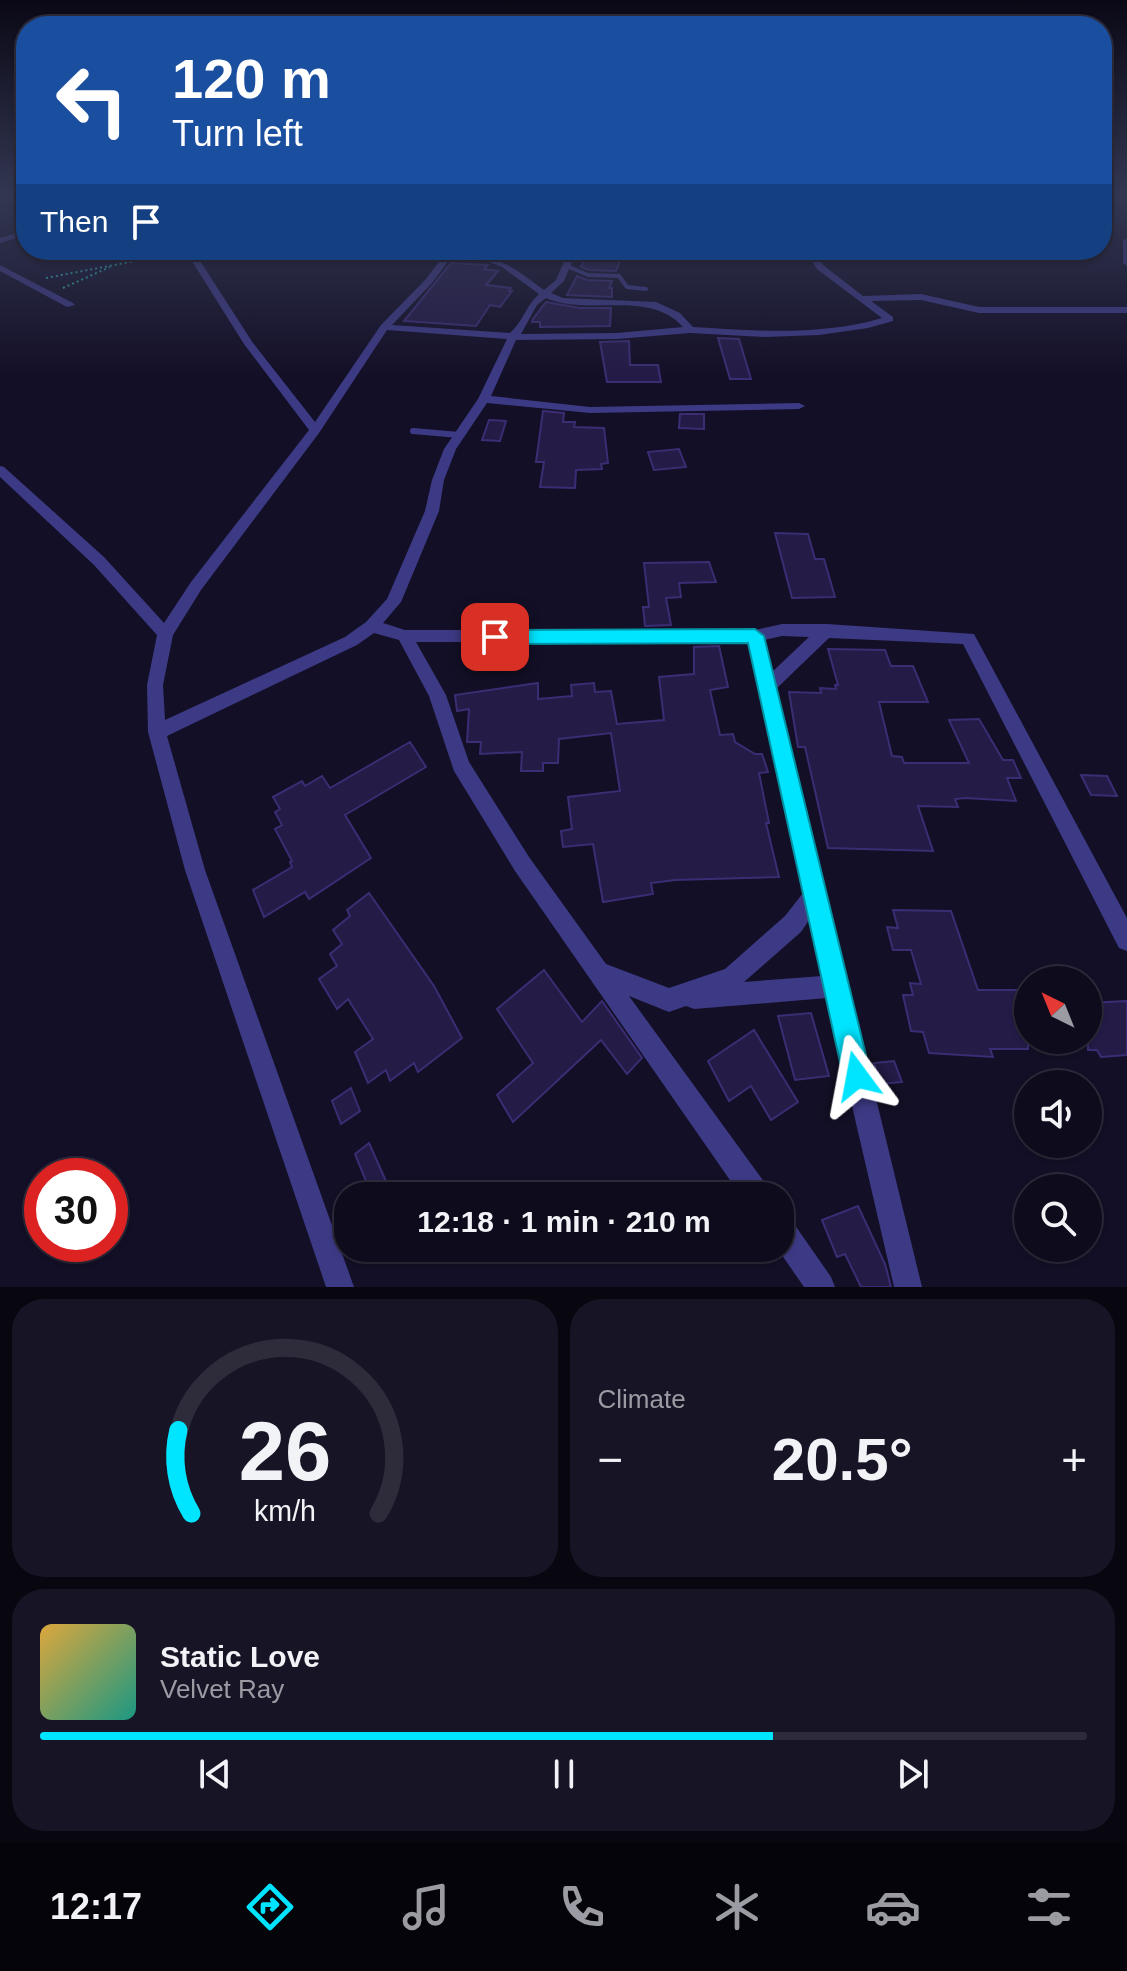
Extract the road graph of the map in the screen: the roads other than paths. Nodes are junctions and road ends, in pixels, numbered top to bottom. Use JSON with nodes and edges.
{"nodes":[{"id":1,"x":197,"y":260,"type":"edge"},
{"id":2,"x":445,"y":260,"type":"edge"},
{"id":3,"x":486,"y":260,"type":"edge"},
{"id":4,"x":569,"y":260,"type":"edge"},
{"id":5,"x":816,"y":260,"type":"edge"},
{"id":6,"x":567,"y":266,"type":"junction"},
{"id":7,"x":0,"y":268,"type":"edge"},
{"id":8,"x":646,"y":289,"type":"dead end"},
{"id":9,"x":543,"y":293,"type":"junction"},
{"id":10,"x":861,"y":299,"type":"junction"},
{"id":11,"x":70,"y":305,"type":"dead end"},
{"id":12,"x":1127,"y":310,"type":"edge"},
{"id":13,"x":384,"y":327,"type":"junction"},
{"id":14,"x":690,"y":330,"type":"junction"},
{"id":15,"x":513,"y":336,"type":"junction"},
{"id":16,"x":484,"y":399,"type":"junction"},
{"id":17,"x":799,"y":406,"type":"dead end"},
{"id":18,"x":315,"y":430,"type":"junction"},
{"id":19,"x":413,"y":431,"type":"dead end"},
{"id":20,"x":459,"y":435,"type":"junction"},
{"id":21,"x":0,"y":470,"type":"edge"},
{"id":22,"x":372,"y":626,"type":"junction"},
{"id":23,"x":827,"y":630,"type":"junction"},
{"id":24,"x":165,"y":634,"type":"junction"},
{"id":25,"x":405,"y":636,"type":"junction"},
{"id":26,"x":755,"y":636,"type":"junction"},
{"id":27,"x":768,"y":686,"type":"junction"},
{"id":28,"x":157,"y":732,"type":"junction"},
{"id":29,"x":814,"y":896,"type":"junction"},
{"id":30,"x":1127,"y":940,"type":"edge"},
{"id":31,"x":603,"y":974,"type":"junction"},
{"id":32,"x":835,"y":986,"type":"junction"},
{"id":33,"x":669,"y":1000,"type":"junction"},
{"id":34,"x":747,"y":1182,"type":"edge"},
{"id":35,"x":794,"y":1248,"type":"edge"},
{"id":36,"x":340,"y":1287,"type":"edge"},
{"id":37,"x":821,"y":1287,"type":"edge"},
{"id":38,"x":908,"y":1287,"type":"edge"}],
"edges":[{"from":1,"to":18,"type":"street"},
{"from":2,"to":13,"type":"street"},
{"from":3,"to":9,"type":"street"},
{"from":4,"to":6,"type":"street"},
{"from":5,"to":10,"type":"street"},
{"from":6,"to":8,"type":"lane"},
{"from":6,"to":9,"type":"street"},
{"from":7,"to":11,"type":"street"},
{"from":9,"to":14,"type":"street"},
{"from":9,"to":15,"type":"street"},
{"from":10,"to":12,"type":"street"},
{"from":10,"to":14,"type":"street"},
{"from":13,"to":15,"type":"street"},
{"from":13,"to":18,"type":"street"},
{"from":14,"to":15,"type":"street"},
{"from":15,"to":16,"type":"street"},
{"from":16,"to":17,"type":"street"},
{"from":16,"to":20,"type":"street"},
{"from":18,"to":24,"type":"street"},
{"from":19,"to":20,"type":"lane"},
{"from":20,"to":22,"type":"street"},
{"from":21,"to":24,"type":"street"},
{"from":22,"to":25,"type":"street"},
{"from":22,"to":28,"type":"street"},
{"from":23,"to":26,"type":"street"},
{"from":23,"to":27,"type":"street"},
{"from":23,"to":30,"type":"street"},
{"from":24,"to":28,"type":"street"},
{"from":25,"to":26,"type":"street"},
{"from":25,"to":31,"type":"street"},
{"from":26,"to":27,"type":"street"},
{"from":27,"to":29,"type":"street"},
{"from":28,"to":36,"type":"street"},
{"from":29,"to":32,"type":"street"},
{"from":29,"to":33,"type":"street"},
{"from":31,"to":33,"type":"street"},
{"from":31,"to":34,"type":"street"},
{"from":32,"to":33,"type":"street"},
{"from":32,"to":38,"type":"street"},
{"from":35,"to":37,"type":"street"}]}
